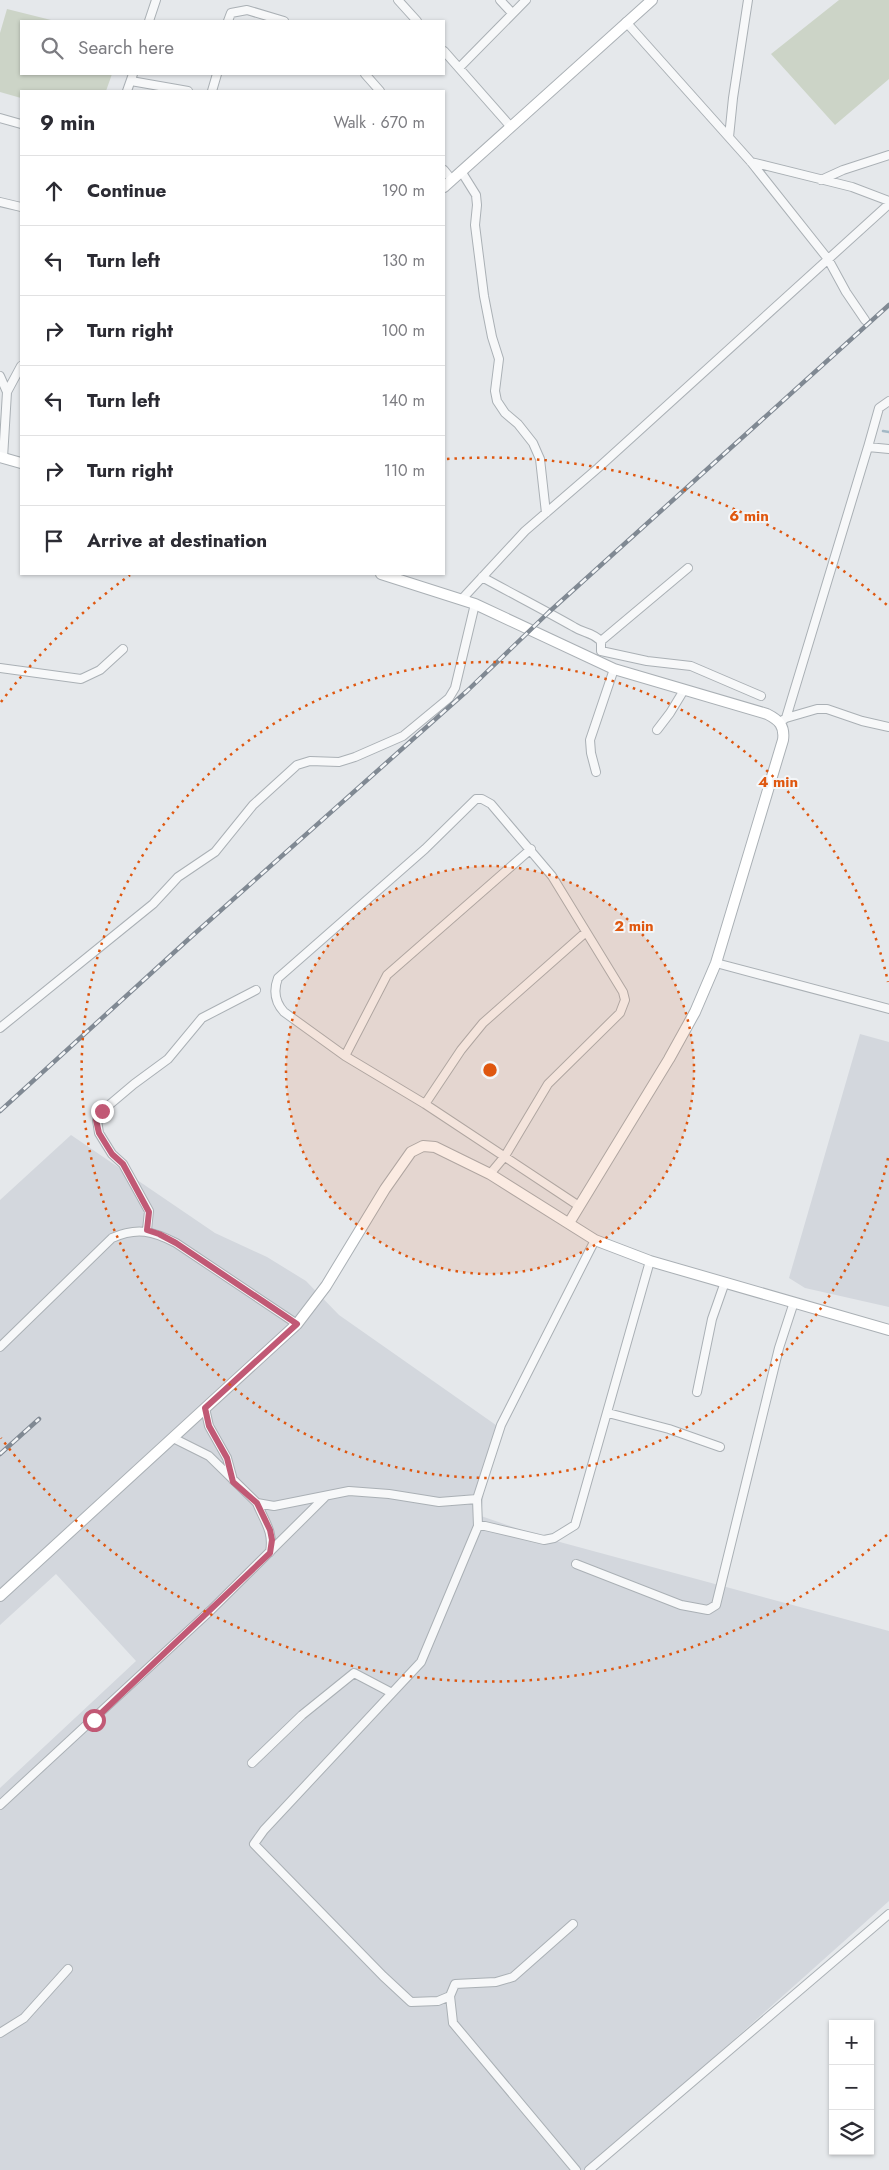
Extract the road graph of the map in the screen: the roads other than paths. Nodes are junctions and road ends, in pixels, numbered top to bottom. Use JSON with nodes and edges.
{"nodes":[{"id":1,"x":156,"y":0,"type":"edge"},
{"id":2,"x":398,"y":0,"type":"edge"},
{"id":3,"x":500,"y":0,"type":"edge"},
{"id":4,"x":526,"y":0,"type":"edge"},
{"id":5,"x":652,"y":0,"type":"edge"},
{"id":6,"x":748,"y":0,"type":"edge"},
{"id":7,"x":512,"y":13,"type":"junction"},
{"id":8,"x":149,"y":20,"type":"edge"},
{"id":9,"x":228,"y":20,"type":"edge"},
{"id":10,"x":281,"y":20,"type":"edge"},
{"id":11,"x":416,"y":20,"type":"edge"},
{"id":12,"x":626,"y":22,"type":"junction"},
{"id":13,"x":445,"y":52,"type":"edge"},
{"id":14,"x":459,"y":68,"type":"junction"},
{"id":15,"x":217,"y":75,"type":"edge"},
{"id":16,"x":366,"y":75,"type":"edge"},
{"id":17,"x":132,"y":77,"type":"edge"},
{"id":18,"x":127,"y":90,"type":"edge"},
{"id":19,"x":184,"y":90,"type":"edge"},
{"id":20,"x":212,"y":90,"type":"edge"},
{"id":21,"x":379,"y":90,"type":"edge"},
{"id":22,"x":0,"y":118,"type":"edge"},
{"id":23,"x":20,"y":124,"type":"edge"},
{"id":24,"x":511,"y":127,"type":"junction"},
{"id":25,"x":729,"y":137,"type":"junction"},
{"id":26,"x":889,"y":155,"type":"edge"},
{"id":27,"x":751,"y":162,"type":"junction"},
{"id":28,"x":461,"y":171,"type":"junction"},
{"id":29,"x":820,"y":180,"type":"junction"},
{"id":30,"x":448,"y":183,"type":"edge"},
{"id":31,"x":0,"y":202,"type":"edge"},
{"id":32,"x":889,"y":203,"type":"edge"},
{"id":33,"x":20,"y":207,"type":"edge"},
{"id":34,"x":828,"y":259,"type":"junction"},
{"id":35,"x":865,"y":320,"type":"dead end"},
{"id":36,"x":20,"y":368,"type":"edge"},
{"id":37,"x":0,"y":376,"type":"edge"},
{"id":38,"x":7,"y":392,"type":"junction"},
{"id":39,"x":889,"y":401,"type":"edge"},
{"id":40,"x":879,"y":408,"type":"junction"},
{"id":41,"x":889,"y":410,"type":"edge"},
{"id":42,"x":868,"y":446,"type":"junction"},
{"id":43,"x":889,"y":450,"type":"edge"},
{"id":44,"x":2,"y":458,"type":"edge"},
{"id":45,"x":20,"y":463,"type":"edge"},
{"id":46,"x":546,"y":513,"type":"junction"},
{"id":47,"x":688,"y":568,"type":"dead end"},
{"id":48,"x":383,"y":575,"type":"edge"},
{"id":49,"x":482,"y":577,"type":"junction"},
{"id":50,"x":462,"y":599,"type":"junction"},
{"id":51,"x":475,"y":604,"type":"junction"},
{"id":52,"x":601,"y":641,"type":"junction"},
{"id":53,"x":124,"y":649,"type":"dead end"},
{"id":54,"x":0,"y":668,"type":"edge"},
{"id":55,"x":614,"y":668,"type":"junction"},
{"id":56,"x":684,"y":690,"type":"junction"},
{"id":57,"x":761,"y":696,"type":"dead end"},
{"id":58,"x":783,"y":720,"type":"junction"},
{"id":59,"x":889,"y":727,"type":"edge"},
{"id":60,"x":657,"y":730,"type":"dead end"},
{"id":61,"x":596,"y":772,"type":"dead end"},
{"id":62,"x":531,"y":849,"type":"junction"},
{"id":63,"x":586,"y":932,"type":"junction"},
{"id":64,"x":716,"y":963,"type":"junction"},
{"id":65,"x":256,"y":990,"type":"dead end"},
{"id":66,"x":889,"y":1009,"type":"edge"},
{"id":67,"x":0,"y":1028,"type":"edge"},
{"id":68,"x":345,"y":1056,"type":"junction"},
{"id":69,"x":425,"y":1104,"type":"junction"},
{"id":70,"x":505,"y":1156,"type":"junction"},
{"id":71,"x":490,"y":1174,"type":"junction"},
{"id":72,"x":578,"y":1206,"type":"junction"},
{"id":73,"x":569,"y":1223,"type":"junction"},
{"id":74,"x":147,"y":1230,"type":"junction"},
{"id":75,"x":595,"y":1240,"type":"junction"},
{"id":76,"x":650,"y":1261,"type":"junction"},
{"id":77,"x":725,"y":1282,"type":"junction"},
{"id":78,"x":794,"y":1302,"type":"junction"},
{"id":79,"x":297,"y":1324,"type":"junction"},
{"id":80,"x":889,"y":1330,"type":"edge"},
{"id":81,"x":0,"y":1347,"type":"edge"},
{"id":82,"x":697,"y":1392,"type":"dead end"},
{"id":83,"x":205,"y":1408,"type":"junction"},
{"id":84,"x":608,"y":1413,"type":"junction"},
{"id":85,"x":173,"y":1438,"type":"junction"},
{"id":86,"x":720,"y":1447,"type":"dead end"},
{"id":87,"x":233,"y":1482,"type":"junction"},
{"id":88,"x":325,"y":1496,"type":"junction"},
{"id":89,"x":478,"y":1499,"type":"junction"},
{"id":90,"x":257,"y":1503,"type":"junction"},
{"id":91,"x":478,"y":1526,"type":"junction"},
{"id":92,"x":270,"y":1553,"type":"junction"},
{"id":93,"x":576,"y":1564,"type":"dead end"},
{"id":94,"x":0,"y":1596,"type":"edge"},
{"id":95,"x":392,"y":1693,"type":"junction"},
{"id":96,"x":252,"y":1762,"type":"dead end"},
{"id":97,"x":0,"y":1805,"type":"edge"},
{"id":98,"x":889,"y":1914,"type":"edge"},
{"id":99,"x":573,"y":1924,"type":"dead end"},
{"id":100,"x":68,"y":1969,"type":"dead end"},
{"id":101,"x":450,"y":1996,"type":"junction"},
{"id":102,"x":0,"y":2033,"type":"edge"},
{"id":103,"x":576,"y":2170,"type":"edge"},
{"id":104,"x":588,"y":2170,"type":"edge"}],
"edges":[{"from":1,"to":8,"type":"street"},
{"from":2,"to":11,"type":"street"},
{"from":3,"to":7,"type":"street"},
{"from":4,"to":7,"type":"street"},
{"from":5,"to":12,"type":"street"},
{"from":6,"to":25,"type":"street"},
{"from":7,"to":14,"type":"street"},
{"from":9,"to":10,"type":"street"},
{"from":12,"to":24,"type":"street"},
{"from":12,"to":25,"type":"street"},
{"from":13,"to":14,"type":"street"},
{"from":14,"to":24,"type":"street"},
{"from":15,"to":20,"type":"street"},
{"from":16,"to":21,"type":"street"},
{"from":17,"to":18,"type":"street"},
{"from":17,"to":19,"type":"street"},
{"from":22,"to":23,"type":"street"},
{"from":24,"to":28,"type":"street"},
{"from":25,"to":27,"type":"street"},
{"from":26,"to":29,"type":"street"},
{"from":27,"to":29,"type":"street"},
{"from":27,"to":34,"type":"street"},
{"from":28,"to":30,"type":"street"},
{"from":28,"to":46,"type":"street"},
{"from":29,"to":32,"type":"street"},
{"from":31,"to":33,"type":"street"},
{"from":32,"to":34,"type":"street"},
{"from":34,"to":35,"type":"street"},
{"from":34,"to":46,"type":"street"},
{"from":36,"to":38,"type":"street"},
{"from":37,"to":38,"type":"street"},
{"from":38,"to":44,"type":"street"},
{"from":39,"to":40,"type":"street"},
{"from":40,"to":41,"type":"street"},
{"from":40,"to":42,"type":"street"},
{"from":42,"to":43,"type":"street"},
{"from":42,"to":58,"type":"street"},
{"from":44,"to":45,"type":"street"},
{"from":46,"to":49,"type":"street"},
{"from":47,"to":52,"type":"street"},
{"from":48,"to":50,"type":"street"},
{"from":49,"to":50,"type":"street"},
{"from":49,"to":52,"type":"street"},
{"from":50,"to":51,"type":"street"},
{"from":51,"to":55,"type":"street"},
{"from":51,"to":67,"type":"street"},
{"from":52,"to":57,"type":"street"},
{"from":53,"to":54,"type":"street"},
{"from":55,"to":56,"type":"street"},
{"from":55,"to":61,"type":"street"},
{"from":56,"to":58,"type":"street"},
{"from":56,"to":60,"type":"street"},
{"from":58,"to":59,"type":"street"},
{"from":58,"to":64,"type":"street"},
{"from":62,"to":63,"type":"street"},
{"from":62,"to":68,"type":"street"},
{"from":62,"to":68,"type":"street"},
{"from":63,"to":69,"type":"street"},
{"from":63,"to":70,"type":"street"},
{"from":64,"to":66,"type":"street"},
{"from":64,"to":72,"type":"street"},
{"from":65,"to":74,"type":"street"},
{"from":68,"to":69,"type":"street"},
{"from":69,"to":70,"type":"street"},
{"from":70,"to":71,"type":"street"},
{"from":70,"to":72,"type":"street"},
{"from":71,"to":73,"type":"street"},
{"from":71,"to":79,"type":"street"},
{"from":72,"to":73,"type":"street"},
{"from":73,"to":75,"type":"street"},
{"from":74,"to":79,"type":"street"},
{"from":74,"to":81,"type":"street"},
{"from":75,"to":76,"type":"street"},
{"from":75,"to":89,"type":"street"},
{"from":76,"to":77,"type":"street"},
{"from":76,"to":84,"type":"street"},
{"from":77,"to":78,"type":"street"},
{"from":77,"to":82,"type":"street"},
{"from":78,"to":80,"type":"street"},
{"from":78,"to":93,"type":"street"},
{"from":79,"to":83,"type":"street"},
{"from":83,"to":85,"type":"street"},
{"from":83,"to":87,"type":"street"},
{"from":84,"to":86,"type":"street"},
{"from":84,"to":91,"type":"street"},
{"from":85,"to":87,"type":"street"},
{"from":85,"to":94,"type":"street"},
{"from":87,"to":90,"type":"street"},
{"from":88,"to":89,"type":"street"},
{"from":88,"to":90,"type":"street"},
{"from":88,"to":92,"type":"street"},
{"from":89,"to":91,"type":"street"},
{"from":90,"to":92,"type":"street"},
{"from":91,"to":95,"type":"street"},
{"from":92,"to":97,"type":"street"},
{"from":95,"to":96,"type":"street"},
{"from":95,"to":101,"type":"street"},
{"from":98,"to":104,"type":"street"},
{"from":99,"to":101,"type":"street"},
{"from":100,"to":102,"type":"street"},
{"from":101,"to":103,"type":"street"}]}
